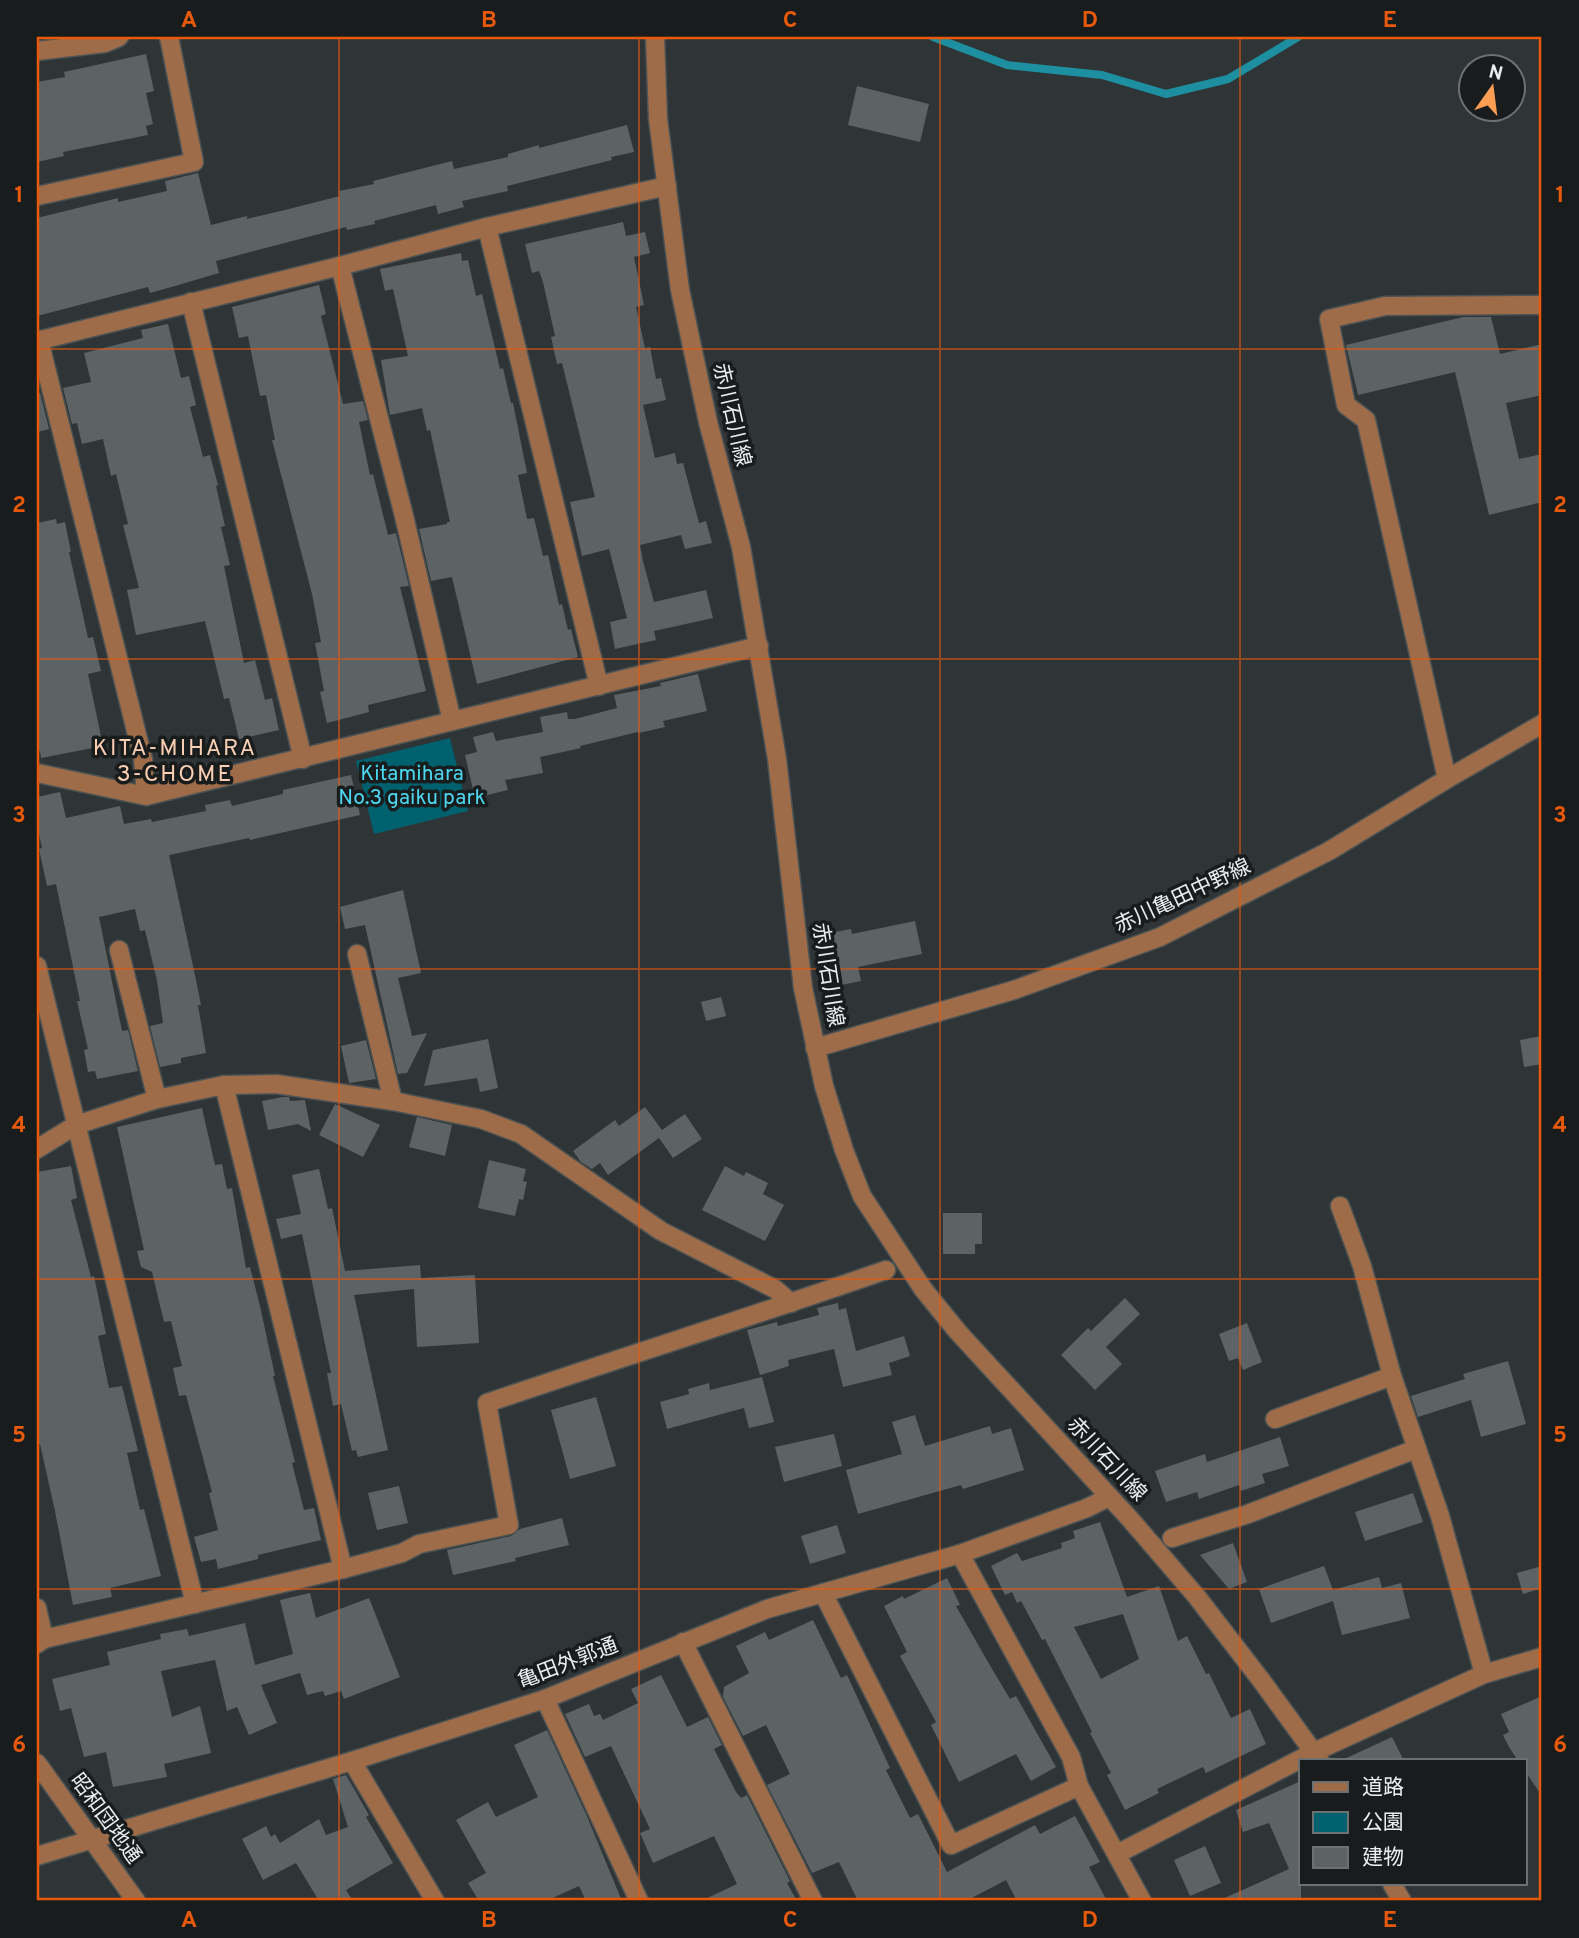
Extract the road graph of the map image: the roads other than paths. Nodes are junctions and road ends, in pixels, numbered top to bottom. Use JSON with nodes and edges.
{"nodes":[{"id":1,"x":119,"y":37,"type":"edge"},
{"id":2,"x":169,"y":37,"type":"edge"},
{"id":3,"x":655,"y":37,"type":"edge"},
{"id":4,"x":37,"y":51,"type":"edge"},
{"id":5,"x":667,"y":186,"type":"junction"},
{"id":6,"x":37,"y":196,"type":"edge"},
{"id":7,"x":487,"y":227,"type":"junction"},
{"id":8,"x":340,"y":266,"type":"junction"},
{"id":9,"x":191,"y":302,"type":"junction"},
{"id":10,"x":1542,"y":305,"type":"edge"},
{"id":11,"x":38,"y":341,"type":"edge"},
{"id":12,"x":758,"y":646,"type":"junction"},
{"id":13,"x":599,"y":687,"type":"junction"},
{"id":14,"x":452,"y":721,"type":"junction"},
{"id":15,"x":1542,"y":724,"type":"edge"},
{"id":16,"x":303,"y":758,"type":"junction"},
{"id":17,"x":37,"y":773,"type":"edge"},
{"id":18,"x":1447,"y":779,"type":"junction"},
{"id":19,"x":146,"y":796,"type":"junction"},
{"id":20,"x":119,"y":950,"type":"dead end"},
{"id":21,"x":357,"y":954,"type":"dead end"},
{"id":22,"x":37,"y":966,"type":"edge"},
{"id":23,"x":815,"y":1048,"type":"junction"},
{"id":24,"x":224,"y":1085,"type":"junction"},
{"id":25,"x":158,"y":1099,"type":"junction"},
{"id":26,"x":393,"y":1101,"type":"junction"},
{"id":27,"x":76,"y":1125,"type":"junction"},
{"id":28,"x":37,"y":1149,"type":"edge"},
{"id":29,"x":1340,"y":1206,"type":"dead end"},
{"id":30,"x":886,"y":1270,"type":"dead end"},
{"id":31,"x":791,"y":1303,"type":"junction"},
{"id":32,"x":1392,"y":1376,"type":"junction"},
{"id":33,"x":1275,"y":1419,"type":"dead end"},
{"id":34,"x":1416,"y":1450,"type":"junction"},
{"id":35,"x":1109,"y":1497,"type":"junction"},
{"id":36,"x":1172,"y":1538,"type":"dead end"},
{"id":37,"x":960,"y":1554,"type":"junction"},
{"id":38,"x":343,"y":1569,"type":"junction"},
{"id":39,"x":823,"y":1593,"type":"junction"},
{"id":40,"x":195,"y":1604,"type":"junction"},
{"id":41,"x":37,"y":1608,"type":"edge"},
{"id":42,"x":41,"y":1642,"type":"edge"},
{"id":43,"x":683,"y":1642,"type":"junction"},
{"id":44,"x":1542,"y":1657,"type":"edge"},
{"id":45,"x":1484,"y":1674,"type":"junction"},
{"id":46,"x":545,"y":1699,"type":"junction"},
{"id":47,"x":1317,"y":1757,"type":"edge"},
{"id":48,"x":352,"y":1761,"type":"junction"},
{"id":49,"x":37,"y":1763,"type":"edge"},
{"id":50,"x":1299,"y":1766,"type":"edge"},
{"id":51,"x":1079,"y":1786,"type":"junction"},
{"id":52,"x":90,"y":1839,"type":"junction"},
{"id":53,"x":1117,"y":1854,"type":"junction"},
{"id":54,"x":37,"y":1856,"type":"edge"},
{"id":55,"x":1393,"y":1885,"type":"edge"},
{"id":56,"x":136,"y":1901,"type":"edge"},
{"id":57,"x":435,"y":1901,"type":"edge"},
{"id":58,"x":639,"y":1901,"type":"edge"},
{"id":59,"x":813,"y":1901,"type":"edge"},
{"id":60,"x":1142,"y":1901,"type":"edge"},
{"id":61,"x":1402,"y":1901,"type":"edge"}],
"edges":[{"from":1,"to":4,"type":"street"},
{"from":2,"to":6,"type":"street"},
{"from":3,"to":5,"type":"street","name":"赤川石川線"},
{"from":5,"to":7,"type":"street"},
{"from":5,"to":12,"type":"street","name":"赤川石川線"},
{"from":7,"to":8,"type":"street"},
{"from":7,"to":13,"type":"street"},
{"from":8,"to":9,"type":"street"},
{"from":8,"to":14,"type":"street"},
{"from":9,"to":11,"type":"street"},
{"from":9,"to":16,"type":"street"},
{"from":10,"to":18,"type":"street"},
{"from":11,"to":19,"type":"street"},
{"from":12,"to":13,"type":"street"},
{"from":12,"to":23,"type":"street","name":"赤川石川線"},
{"from":13,"to":14,"type":"street"},
{"from":14,"to":16,"type":"street"},
{"from":15,"to":18,"type":"street","name":"赤川亀田中野線"},
{"from":16,"to":19,"type":"street"},
{"from":17,"to":19,"type":"street"},
{"from":18,"to":23,"type":"street","name":"赤川亀田中野線"},
{"from":20,"to":25,"type":"street"},
{"from":21,"to":26,"type":"street"},
{"from":22,"to":27,"type":"street"},
{"from":23,"to":35,"type":"street","name":"赤川石川線"},
{"from":24,"to":25,"type":"street"},
{"from":24,"to":26,"type":"street"},
{"from":24,"to":38,"type":"street"},
{"from":25,"to":27,"type":"street"},
{"from":26,"to":31,"type":"street"},
{"from":27,"to":28,"type":"street"},
{"from":27,"to":40,"type":"street"},
{"from":29,"to":32,"type":"street"},
{"from":30,"to":31,"type":"street"},
{"from":31,"to":38,"type":"street"},
{"from":32,"to":33,"type":"street"},
{"from":32,"to":34,"type":"street"},
{"from":34,"to":36,"type":"street"},
{"from":34,"to":45,"type":"street"},
{"from":35,"to":37,"type":"street","name":"亀田外郭通"},
{"from":35,"to":47,"type":"street","name":"赤川石川線"},
{"from":37,"to":39,"type":"street","name":"亀田外郭通"},
{"from":37,"to":51,"type":"street"},
{"from":38,"to":40,"type":"street"},
{"from":39,"to":43,"type":"street","name":"亀田外郭通"},
{"from":39,"to":51,"type":"street"},
{"from":40,"to":42,"type":"street"},
{"from":41,"to":42,"type":"street"},
{"from":43,"to":46,"type":"street","name":"亀田外郭通"},
{"from":43,"to":59,"type":"street"},
{"from":44,"to":45,"type":"street"},
{"from":45,"to":47,"type":"street"},
{"from":46,"to":48,"type":"street","name":"亀田外郭通"},
{"from":46,"to":58,"type":"street"},
{"from":48,"to":52,"type":"street","name":"亀田外郭通"},
{"from":48,"to":57,"type":"street"},
{"from":49,"to":52,"type":"street","name":"昭和団地通"},
{"from":50,"to":53,"type":"street"},
{"from":51,"to":53,"type":"street"},
{"from":52,"to":54,"type":"street","name":"亀田外郭通"},
{"from":52,"to":56,"type":"street","name":"昭和団地通"},
{"from":53,"to":60,"type":"street"},
{"from":55,"to":61,"type":"street"}]}
